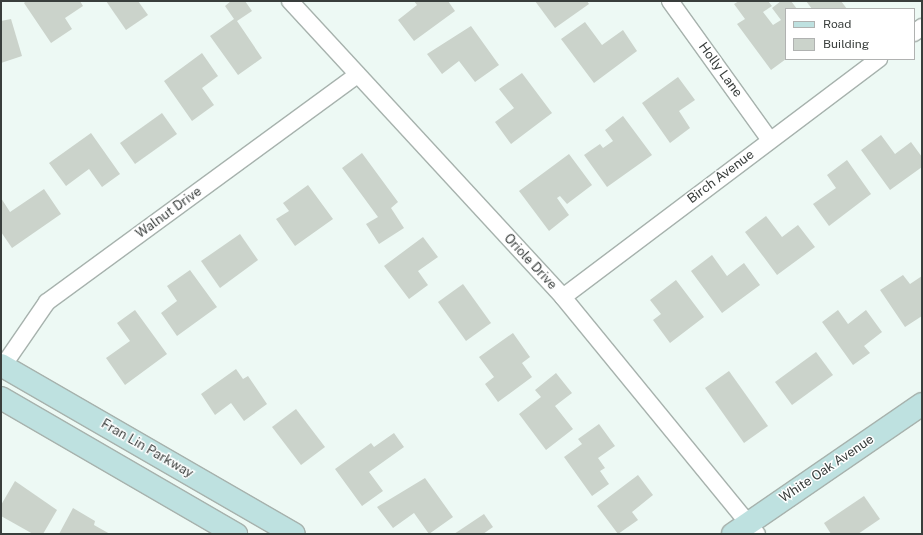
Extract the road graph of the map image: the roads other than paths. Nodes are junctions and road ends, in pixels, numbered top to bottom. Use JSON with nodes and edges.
{"nodes":[{"id":1,"x":290,"y":1,"type":"edge"},
{"id":2,"x":670,"y":1,"type":"edge"},
{"id":3,"x":878,"y":60,"type":"edge"},
{"id":4,"x":357,"y":75,"type":"junction"},
{"id":5,"x":770,"y":140,"type":"junction"},
{"id":6,"x":563,"y":297,"type":"junction"},
{"id":7,"x":2,"y":367,"type":"edge"},
{"id":8,"x":1,"y":398,"type":"edge"},
{"id":9,"x":922,"y":404,"type":"edge"},
{"id":10,"x":746,"y":530,"type":"edge"},
{"id":11,"x":236,"y":534,"type":"edge"},
{"id":12,"x":294,"y":534,"type":"edge"}],
"edges":[{"from":1,"to":4,"type":"street","name":"Oriole Drive"},
{"from":2,"to":5,"type":"street","name":"Holly Lane"},
{"from":3,"to":5,"type":"street","name":"Birch Avenue"},
{"from":4,"to":6,"type":"street","name":"Oriole Drive"},
{"from":4,"to":7,"type":"street","name":"Walnut Drive"},
{"from":5,"to":6,"type":"street","name":"Birch Avenue"},
{"from":6,"to":10,"type":"street","name":"Oriole Drive"},
{"from":7,"to":12,"type":"street","name":"Fran Lin Parkway"},
{"from":8,"to":11,"type":"street"},
{"from":9,"to":10,"type":"street","name":"White Oak Avenue"}]}
